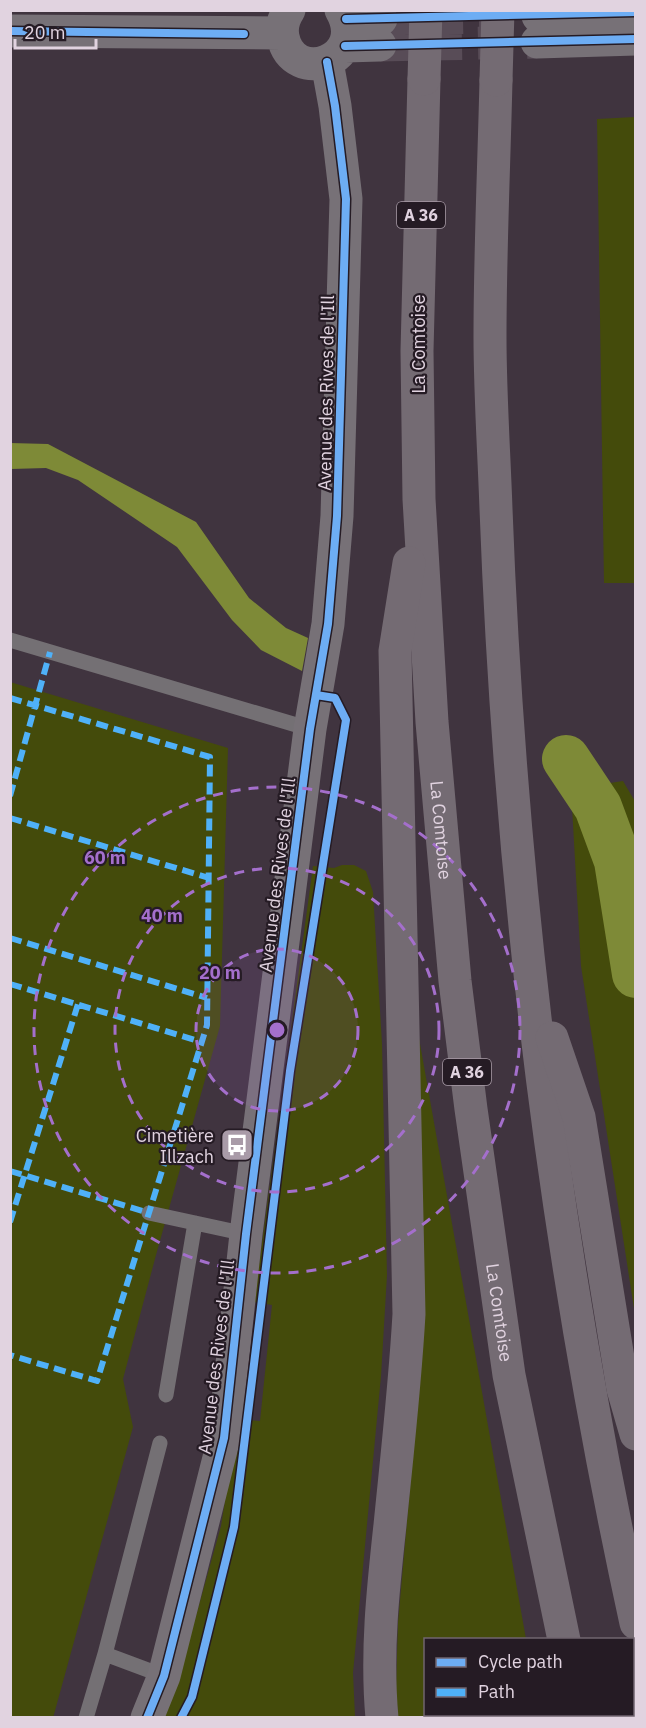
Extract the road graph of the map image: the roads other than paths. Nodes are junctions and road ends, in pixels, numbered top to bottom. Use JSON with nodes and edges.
{"nodes":[{"id":1,"x":426,"y":10,"type":"edge"},
{"id":2,"x":498,"y":10,"type":"edge"},
{"id":3,"x":636,"y":12,"type":"edge"},
{"id":4,"x":286,"y":22,"type":"edge"},
{"id":5,"x":10,"y":31,"type":"edge"},
{"id":6,"x":380,"y":32,"type":"tunnel mouth"},
{"id":7,"x":340,"y":34,"type":"edge"},
{"id":8,"x":636,"y":39,"type":"edge"},
{"id":9,"x":419,"y":499,"type":"junction"},
{"id":10,"x":10,"y":640,"type":"edge"},
{"id":11,"x":310,"y":729,"type":"junction"},
{"id":12,"x":528,"y":966,"type":"junction"},
{"id":13,"x":149,"y":1213,"type":"dead end"},
{"id":14,"x":195,"y":1223,"type":"junction"},
{"id":15,"x":246,"y":1234,"type":"junction"},
{"id":16,"x":166,"y":1395,"type":"dead end"},
{"id":17,"x":636,"y":1434,"type":"edge"},
{"id":18,"x":160,"y":1443,"type":"dead end"},
{"id":19,"x":636,"y":1623,"type":"edge"},
{"id":20,"x":564,"y":1638,"type":"edge"},
{"id":21,"x":105,"y":1654,"type":"junction"},
{"id":22,"x":164,"y":1676,"type":"junction"},
{"id":23,"x":86,"y":1718,"type":"edge"},
{"id":24,"x":147,"y":1718,"type":"edge"},
{"id":25,"x":382,"y":1718,"type":"edge"}],
"edges":[{"from":1,"to":9,"type":"highway","name":"La Comtoise","number":"A 36","bridge":true},
{"from":2,"to":12,"type":"highway","bridge":true},
{"from":3,"to":8,"type":"street"},
{"from":4,"to":5,"type":"street"},
{"from":4,"to":7,"type":"street"},
{"from":6,"to":7,"type":"street"},
{"from":7,"to":11,"type":"street","name":"Avenue des Rives de l'Ill"},
{"from":9,"to":20,"type":"highway","name":"La Comtoise","number":"A 36"},
{"from":9,"to":25,"type":"highway"},
{"from":10,"to":11,"type":"lane"},
{"from":11,"to":15,"type":"street","name":"Avenue des Rives de l'Ill"},
{"from":12,"to":17,"type":"highway"},
{"from":12,"to":19,"type":"highway"},
{"from":13,"to":14,"type":"lane"},
{"from":14,"to":15,"type":"lane"},
{"from":14,"to":16,"type":"lane"},
{"from":15,"to":22,"type":"street","name":"Avenue des Rives de l'Ill"},
{"from":18,"to":21,"type":"lane"},
{"from":21,"to":22,"type":"lane"},
{"from":21,"to":23,"type":"lane"},
{"from":22,"to":24,"type":"street","name":"Avenue des Rives de l'Ill"}]}
